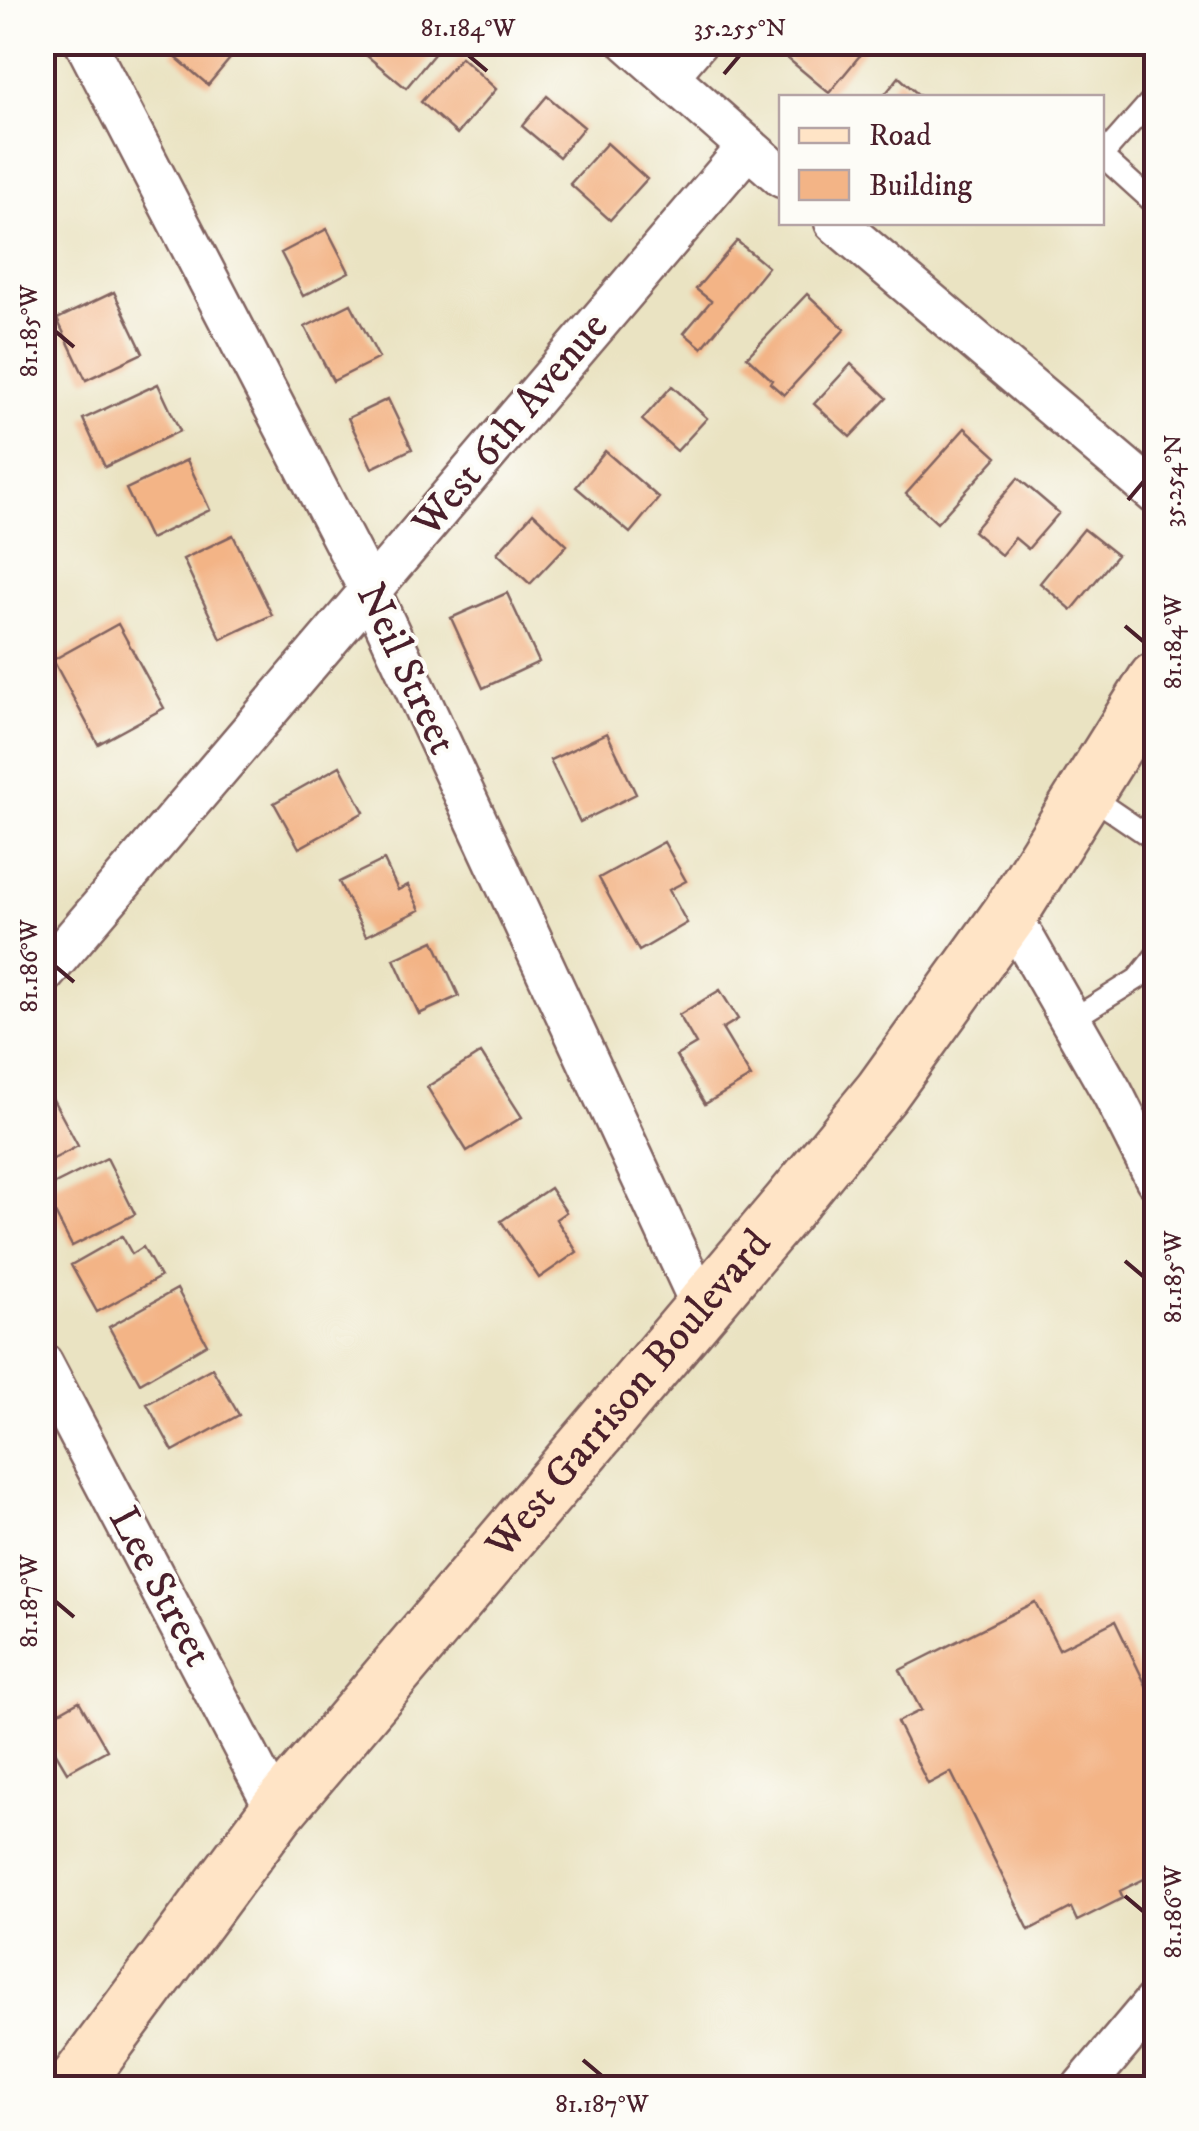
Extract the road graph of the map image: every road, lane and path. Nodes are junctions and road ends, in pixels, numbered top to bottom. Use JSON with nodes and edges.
{"nodes":[{"id":1,"x":84,"y":42,"type":"edge"},
{"id":2,"x":628,"y":42,"type":"edge"},
{"id":3,"x":697,"y":42,"type":"edge"},
{"id":4,"x":668,"y":76,"type":"junction"},
{"id":5,"x":1156,"y":95,"type":"edge"},
{"id":6,"x":747,"y":148,"type":"junction"},
{"id":7,"x":1104,"y":154,"type":"edge"},
{"id":8,"x":1104,"y":158,"type":"edge"},
{"id":9,"x":779,"y":175,"type":"edge"},
{"id":10,"x":1156,"y":205,"type":"edge"},
{"id":11,"x":839,"y":225,"type":"edge"},
{"id":12,"x":1156,"y":494,"type":"edge"},
{"id":13,"x":370,"y":591,"type":"junction"},
{"id":14,"x":1154,"y":689,"type":"edge"},
{"id":15,"x":1085,"y":793,"type":"junction"},
{"id":16,"x":1156,"y":841,"type":"edge"},
{"id":17,"x":1010,"y":914,"type":"junction"},
{"id":18,"x":1156,"y":954,"type":"edge"},
{"id":19,"x":42,"y":976,"type":"edge"},
{"id":20,"x":1071,"y":1020,"type":"junction"},
{"id":21,"x":1156,"y":1179,"type":"edge"},
{"id":22,"x":702,"y":1307,"type":"junction"},
{"id":23,"x":42,"y":1363,"type":"edge"},
{"id":24,"x":277,"y":1811,"type":"junction"},
{"id":25,"x":1156,"y":2000,"type":"edge"},
{"id":26,"x":1102,"y":2080,"type":"edge"},
{"id":27,"x":72,"y":2088,"type":"edge"}],
"edges":[{"from":1,"to":13,"type":"street","name":"Neil Street"},
{"from":2,"to":4,"type":"street"},
{"from":3,"to":4,"type":"street"},
{"from":4,"to":6,"type":"street"},
{"from":5,"to":7,"type":"lane"},
{"from":6,"to":9,"type":"street"},
{"from":6,"to":13,"type":"street","name":"West 6th Avenue"},
{"from":8,"to":10,"type":"lane"},
{"from":11,"to":12,"type":"street"},
{"from":13,"to":19,"type":"street","name":"West 6th Avenue"},
{"from":13,"to":22,"type":"street","name":"Neil Street"},
{"from":14,"to":15,"type":"main road","name":"West Garrison Boulevard"},
{"from":15,"to":16,"type":"lane"},
{"from":15,"to":17,"type":"main road","name":"West Garrison Boulevard"},
{"from":17,"to":20,"type":"street"},
{"from":17,"to":22,"type":"main road","name":"West Garrison Boulevard"},
{"from":18,"to":20,"type":"lane"},
{"from":20,"to":21,"type":"street"},
{"from":22,"to":24,"type":"main road","name":"West Garrison Boulevard"},
{"from":23,"to":24,"type":"street","name":"Lee Street"},
{"from":24,"to":27,"type":"main road","name":"West Garrison Boulevard"},
{"from":25,"to":26,"type":"street"}]}
